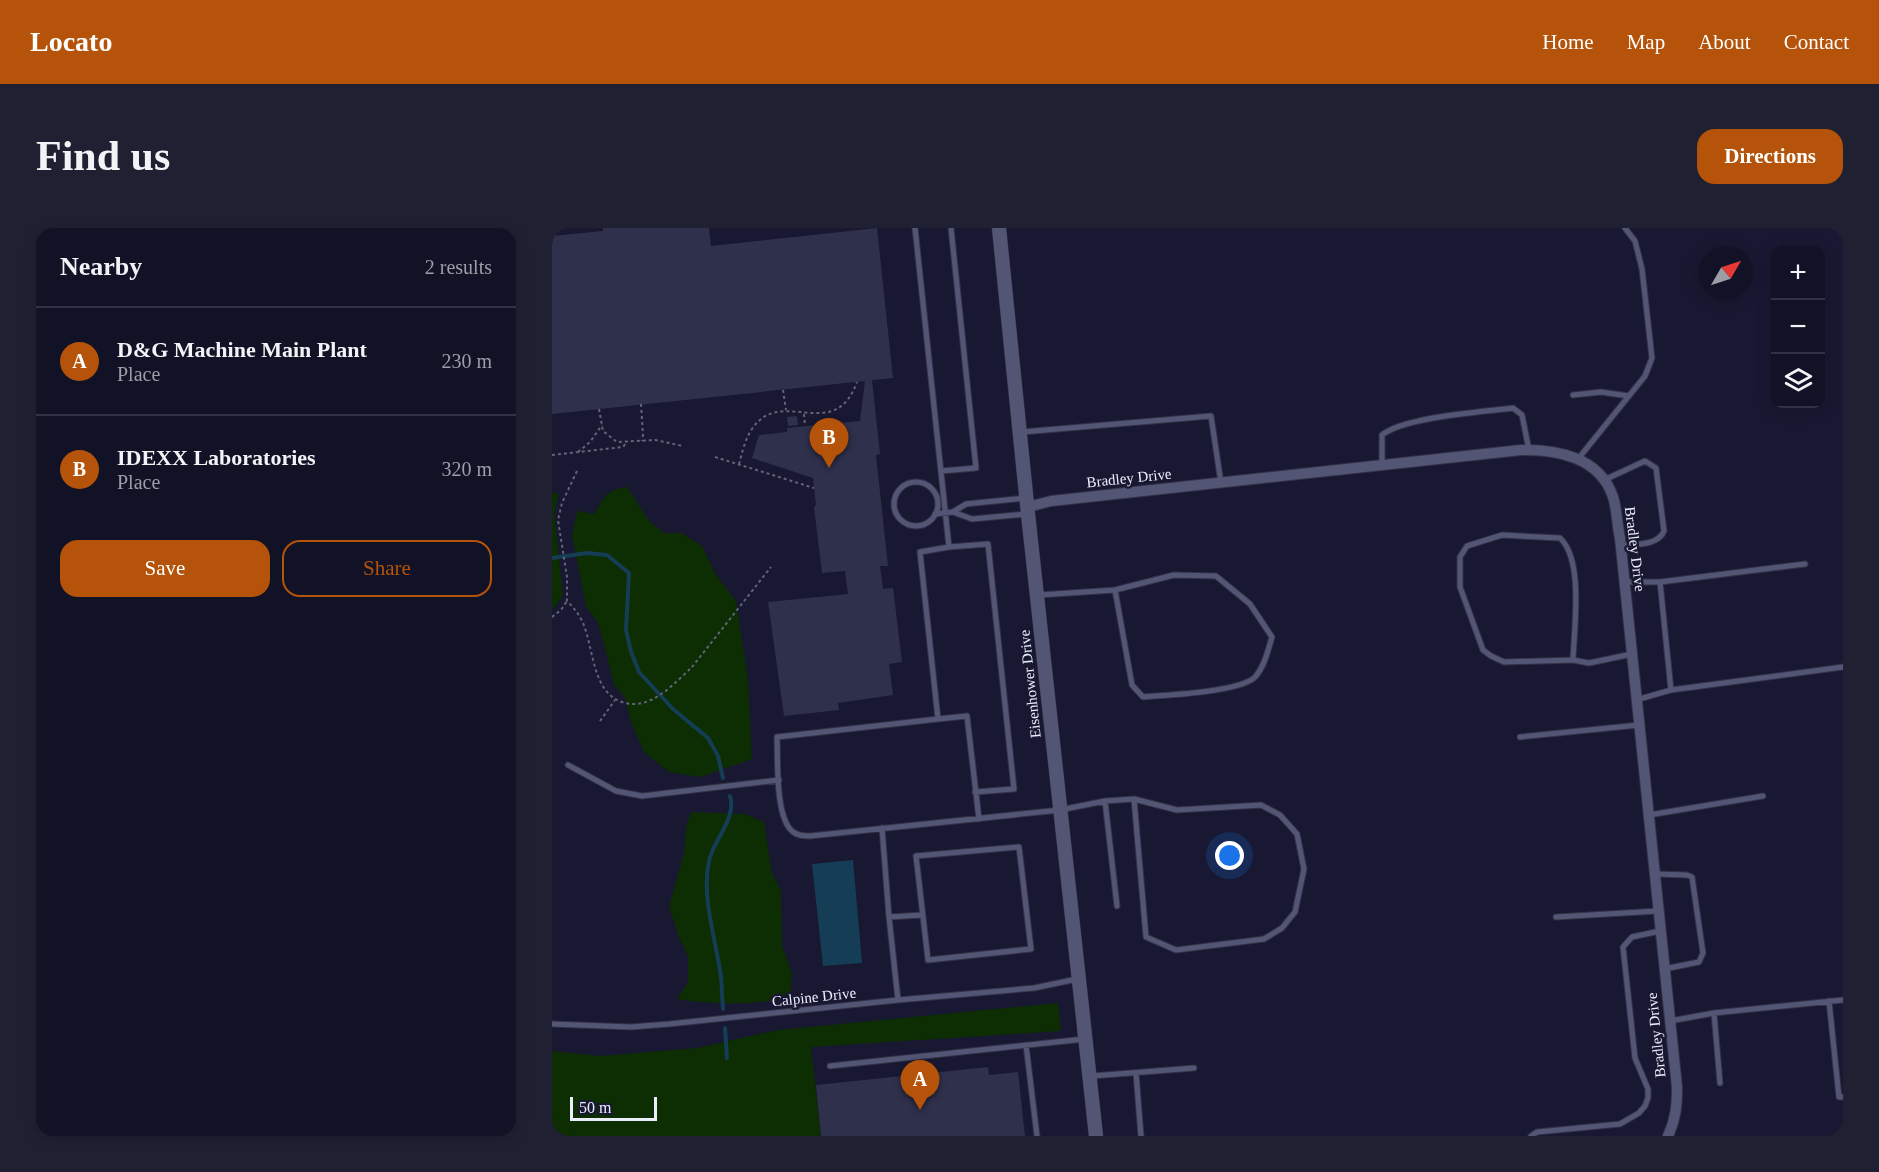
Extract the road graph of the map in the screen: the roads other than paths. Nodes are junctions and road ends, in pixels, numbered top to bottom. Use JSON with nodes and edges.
{"nodes":[{"id":1,"x":915,"y":228,"type":"edge"},
{"id":2,"x":951,"y":228,"type":"edge"},
{"id":3,"x":999,"y":228,"type":"edge"},
{"id":4,"x":1625,"y":228,"type":"edge"},
{"id":5,"x":1573,"y":395,"type":"dead end"},
{"id":6,"x":1629,"y":396,"type":"junction"},
{"id":7,"x":1020,"y":432,"type":"junction"},
{"id":8,"x":1529,"y":450,"type":"junction"},
{"id":9,"x":1578,"y":459,"type":"junction"},
{"id":10,"x":1382,"y":465,"type":"junction"},
{"id":11,"x":940,"y":471,"type":"junction"},
{"id":12,"x":1604,"y":480,"type":"junction"},
{"id":13,"x":1221,"y":483,"type":"junction"},
{"id":14,"x":1028,"y":506,"type":"junction"},
{"id":15,"x":952,"y":512,"type":"junction"},
{"id":16,"x":945,"y":513,"type":"junction"},
{"id":17,"x":935,"y":514,"type":"junction"},
{"id":18,"x":1621,"y":546,"type":"junction"},
{"id":19,"x":949,"y":547,"type":"junction"},
{"id":20,"x":1805,"y":564,"type":"dead end"},
{"id":21,"x":1624,"y":582,"type":"junction"},
{"id":22,"x":1660,"y":582,"type":"junction"},
{"id":23,"x":1115,"y":590,"type":"junction"},
{"id":24,"x":1037,"y":595,"type":"junction"},
{"id":25,"x":1632,"y":654,"type":"junction"},
{"id":26,"x":1573,"y":660,"type":"junction"},
{"id":27,"x":1843,"y":667,"type":"edge"},
{"id":28,"x":1671,"y":690,"type":"junction"},
{"id":29,"x":1636,"y":700,"type":"junction"},
{"id":30,"x":938,"y":719,"type":"junction"},
{"id":31,"x":1639,"y":725,"type":"junction"},
{"id":32,"x":1520,"y":737,"type":"dead end"},
{"id":33,"x":568,"y":765,"type":"dead end"},
{"id":34,"x":779,"y":780,"type":"junction"},
{"id":35,"x":975,"y":792,"type":"junction"},
{"id":36,"x":1763,"y":796,"type":"dead end"},
{"id":37,"x":1134,"y":800,"type":"junction"},
{"id":38,"x":1105,"y":801,"type":"junction"},
{"id":39,"x":1060,"y":810,"type":"junction"},
{"id":40,"x":1648,"y":815,"type":"junction"},
{"id":41,"x":979,"y":819,"type":"junction"},
{"id":42,"x":882,"y":828,"type":"junction"},
{"id":43,"x":1654,"y":874,"type":"junction"},
{"id":44,"x":1117,"y":906,"type":"dead end"},
{"id":45,"x":1658,"y":911,"type":"junction"},
{"id":46,"x":922,"y":915,"type":"junction"},
{"id":47,"x":1556,"y":916,"type":"dead end"},
{"id":48,"x":889,"y":917,"type":"junction"},
{"id":49,"x":1660,"y":931,"type":"junction"},
{"id":50,"x":1664,"y":969,"type":"junction"},
{"id":51,"x":1077,"y":979,"type":"junction"},
{"id":52,"x":898,"y":1000,"type":"junction"},
{"id":53,"x":1843,"y":1000,"type":"edge"},
{"id":54,"x":1829,"y":1001,"type":"junction"},
{"id":55,"x":1714,"y":1013,"type":"junction"},
{"id":56,"x":1670,"y":1021,"type":"junction"},
{"id":57,"x":552,"y":1024,"type":"edge"},
{"id":58,"x":1086,"y":1039,"type":"junction"},
{"id":59,"x":1026,"y":1045,"type":"junction"},
{"id":60,"x":831,"y":1066,"type":"dead end"},
{"id":61,"x":1194,"y":1068,"type":"dead end"},
{"id":62,"x":1136,"y":1072,"type":"junction"},
{"id":63,"x":1090,"y":1076,"type":"junction"},
{"id":64,"x":1720,"y":1083,"type":"dead end"},
{"id":65,"x":1843,"y":1097,"type":"edge"},
{"id":66,"x":1037,"y":1136,"type":"edge"},
{"id":67,"x":1096,"y":1136,"type":"edge"},
{"id":68,"x":1141,"y":1136,"type":"edge"},
{"id":69,"x":1531,"y":1136,"type":"edge"},
{"id":70,"x":1668,"y":1136,"type":"edge"}],
"edges":[{"from":1,"to":11,"type":"lane"},
{"from":2,"to":11,"type":"lane"},
{"from":3,"to":7,"type":"street","name":"Eisenhower Drive"},
{"from":4,"to":6,"type":"lane"},
{"from":5,"to":6,"type":"lane"},
{"from":6,"to":9,"type":"lane"},
{"from":7,"to":13,"type":"lane"},
{"from":7,"to":14,"type":"street","name":"Eisenhower Drive"},
{"from":8,"to":9,"type":"street","name":"Bradley Drive"},
{"from":8,"to":10,"type":"street","name":"Bradley Drive"},
{"from":8,"to":10,"type":"lane"},
{"from":9,"to":12,"type":"street","name":"Bradley Drive"},
{"from":10,"to":13,"type":"street","name":"Bradley Drive"},
{"from":11,"to":16,"type":"lane"},
{"from":12,"to":18,"type":"street","name":"Bradley Drive"},
{"from":12,"to":18,"type":"lane"},
{"from":13,"to":14,"type":"street","name":"Bradley Drive"},
{"from":14,"to":15,"type":"lane"},
{"from":14,"to":15,"type":"lane"},
{"from":14,"to":24,"type":"street","name":"Eisenhower Drive"},
{"from":15,"to":16,"type":"lane"},
{"from":16,"to":17,"type":"lane"},
{"from":16,"to":19,"type":"lane"},
{"from":17,"to":17,"type":"lane"},
{"from":18,"to":21,"type":"street","name":"Bradley Drive"},
{"from":19,"to":30,"type":"lane"},
{"from":19,"to":35,"type":"lane"},
{"from":20,"to":22,"type":"lane"},
{"from":21,"to":22,"type":"lane"},
{"from":21,"to":25,"type":"street","name":"Bradley Drive"},
{"from":22,"to":28,"type":"lane"},
{"from":23,"to":23,"type":"lane"},
{"from":23,"to":24,"type":"lane"},
{"from":24,"to":39,"type":"street","name":"Eisenhower Drive"},
{"from":25,"to":26,"type":"lane"},
{"from":25,"to":29,"type":"street","name":"Bradley Drive"},
{"from":26,"to":26,"type":"lane"},
{"from":27,"to":28,"type":"lane"},
{"from":28,"to":29,"type":"lane"},
{"from":29,"to":31,"type":"street","name":"Bradley Drive"},
{"from":30,"to":34,"type":"lane"},
{"from":30,"to":35,"type":"lane"},
{"from":31,"to":32,"type":"lane"},
{"from":31,"to":40,"type":"street","name":"Bradley Drive"},
{"from":33,"to":34,"type":"lane"},
{"from":34,"to":42,"type":"lane"},
{"from":35,"to":41,"type":"lane"},
{"from":36,"to":40,"type":"lane"},
{"from":37,"to":37,"type":"lane"},
{"from":37,"to":38,"type":"lane"},
{"from":38,"to":39,"type":"lane"},
{"from":38,"to":44,"type":"lane"},
{"from":39,"to":41,"type":"lane"},
{"from":39,"to":51,"type":"street","name":"Eisenhower Drive"},
{"from":40,"to":43,"type":"street","name":"Bradley Drive"},
{"from":41,"to":42,"type":"lane"},
{"from":42,"to":48,"type":"lane"},
{"from":43,"to":45,"type":"street","name":"Bradley Drive"},
{"from":43,"to":50,"type":"lane"},
{"from":45,"to":47,"type":"lane"},
{"from":45,"to":49,"type":"street","name":"Bradley Drive"},
{"from":46,"to":46,"type":"lane"},
{"from":46,"to":48,"type":"lane"},
{"from":48,"to":52,"type":"lane"},
{"from":49,"to":50,"type":"street","name":"Bradley Drive"},
{"from":49,"to":69,"type":"lane"},
{"from":50,"to":56,"type":"street","name":"Bradley Drive"},
{"from":51,"to":52,"type":"lane","name":"Calpine Drive"},
{"from":51,"to":58,"type":"street","name":"Eisenhower Drive"},
{"from":52,"to":57,"type":"lane","name":"Calpine Drive"},
{"from":53,"to":54,"type":"lane"},
{"from":54,"to":55,"type":"lane"},
{"from":54,"to":65,"type":"lane"},
{"from":55,"to":56,"type":"lane"},
{"from":55,"to":64,"type":"lane"},
{"from":56,"to":70,"type":"street","name":"Bradley Drive"},
{"from":58,"to":59,"type":"lane"},
{"from":58,"to":63,"type":"street","name":"Eisenhower Drive"},
{"from":59,"to":60,"type":"lane"},
{"from":59,"to":66,"type":"lane"},
{"from":61,"to":62,"type":"lane"},
{"from":62,"to":63,"type":"lane"},
{"from":62,"to":68,"type":"lane"},
{"from":63,"to":67,"type":"street","name":"Eisenhower Drive"}]}
